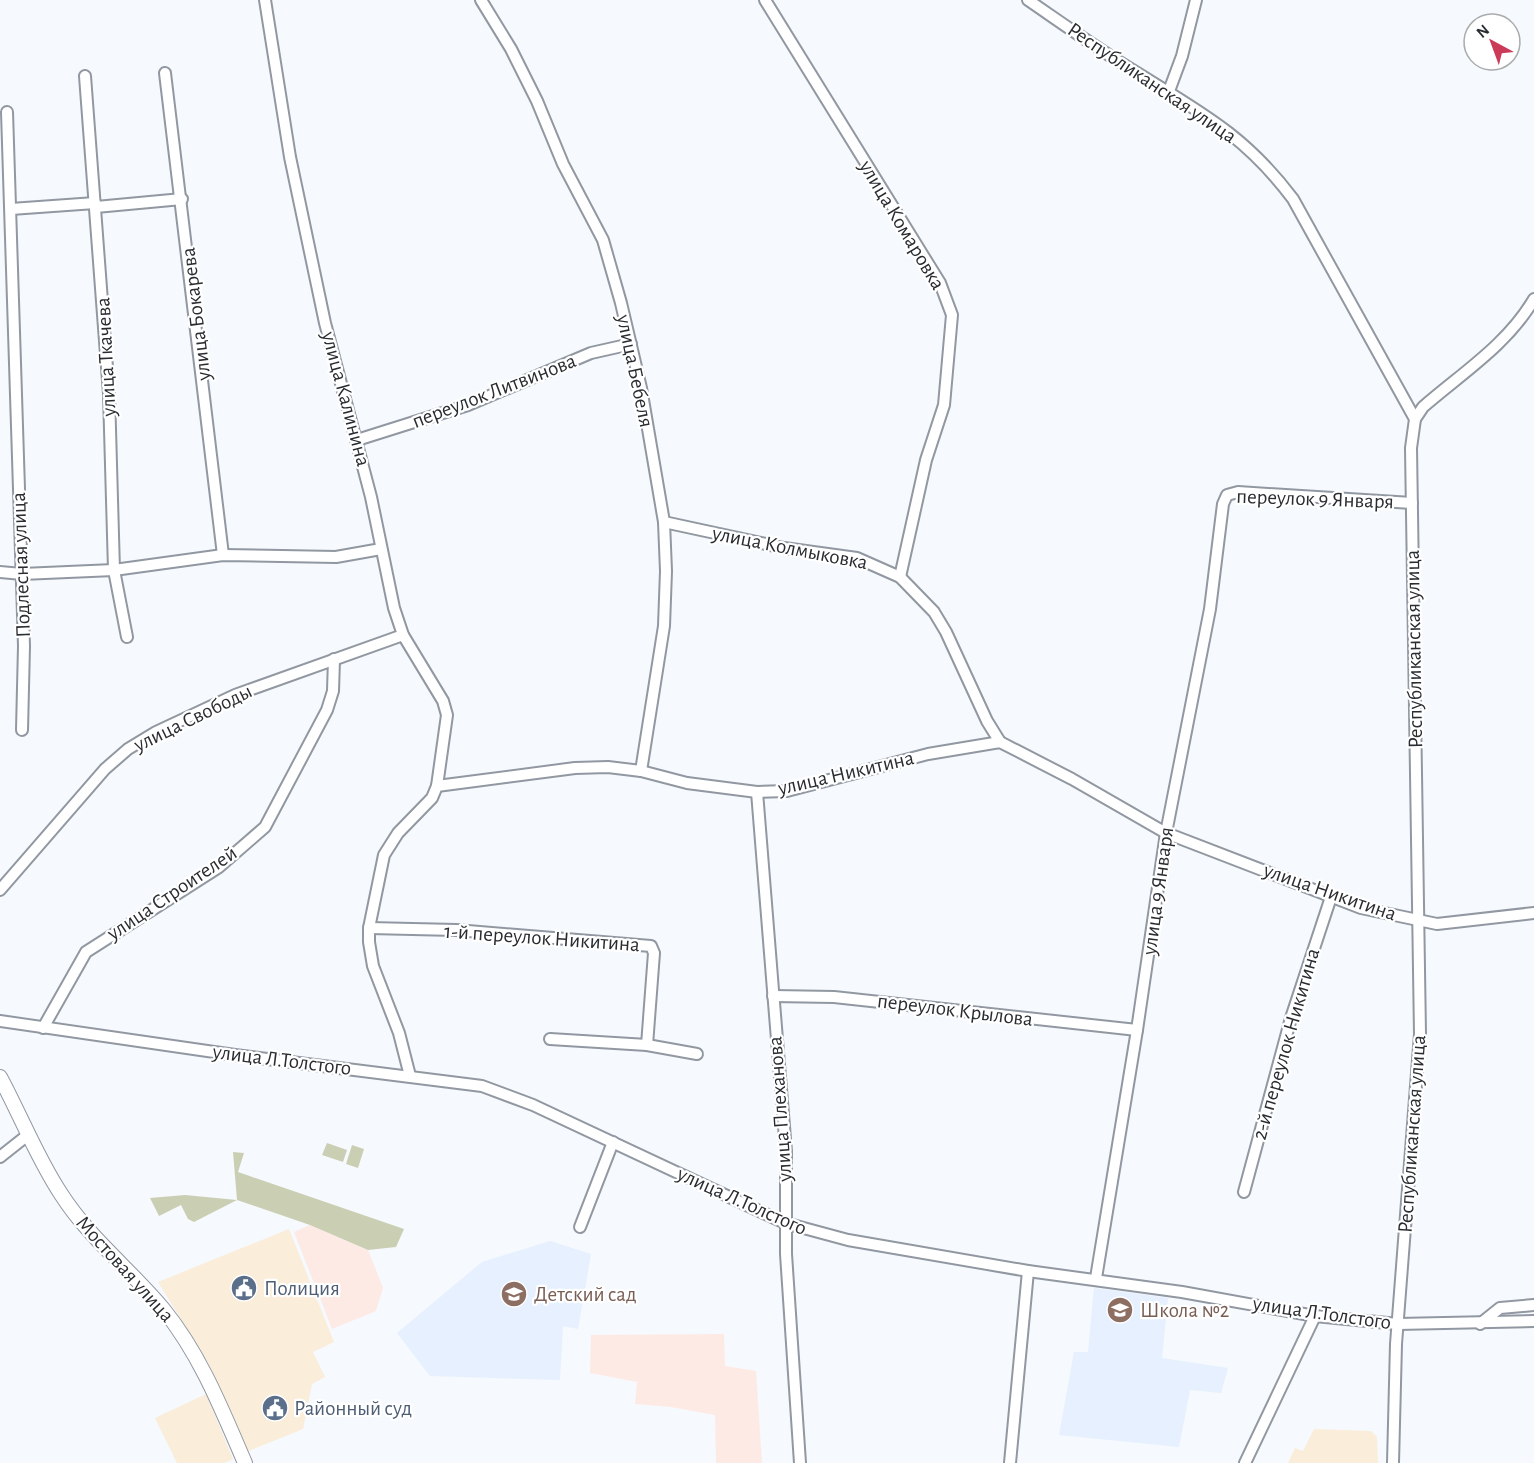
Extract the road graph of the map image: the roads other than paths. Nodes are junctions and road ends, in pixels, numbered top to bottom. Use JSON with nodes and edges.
{"nodes":[{"id":1,"x":266,"y":0,"type":"edge"},
{"id":2,"x":481,"y":0,"type":"edge"},
{"id":3,"x":765,"y":0,"type":"edge"},
{"id":4,"x":1028,"y":0,"type":"edge"},
{"id":5,"x":1196,"y":0,"type":"edge"},
{"id":6,"x":165,"y":73,"type":"dead end"},
{"id":7,"x":86,"y":75,"type":"dead end"},
{"id":8,"x":1169,"y":91,"type":"junction"},
{"id":9,"x":7,"y":112,"type":"dead end"},
{"id":10,"x":182,"y":199,"type":"junction"},
{"id":11,"x":96,"y":205,"type":"junction"},
{"id":12,"x":11,"y":209,"type":"junction"},
{"id":13,"x":1534,"y":299,"type":"edge"},
{"id":14,"x":631,"y":344,"type":"junction"},
{"id":15,"x":1415,"y":419,"type":"junction"},
{"id":16,"x":357,"y":440,"type":"junction"},
{"id":17,"x":1412,"y":503,"type":"junction"},
{"id":18,"x":1223,"y":504,"type":"joint"},
{"id":19,"x":664,"y":522,"type":"junction"},
{"id":20,"x":381,"y":549,"type":"junction"},
{"id":21,"x":223,"y":555,"type":"junction"},
{"id":22,"x":114,"y":570,"type":"junction"},
{"id":23,"x":0,"y":572,"type":"edge"},
{"id":24,"x":22,"y":574,"type":"junction"},
{"id":25,"x":900,"y":577,"type":"junction"},
{"id":26,"x":403,"y":635,"type":"junction"},
{"id":27,"x":127,"y":637,"type":"dead end"},
{"id":28,"x":334,"y":659,"type":"junction"},
{"id":29,"x":22,"y":730,"type":"dead end"},
{"id":30,"x":1000,"y":742,"type":"junction"},
{"id":31,"x":641,"y":771,"type":"junction"},
{"id":32,"x":437,"y":786,"type":"junction"},
{"id":33,"x":757,"y":792,"type":"junction"},
{"id":34,"x":1166,"y":833,"type":"junction"},
{"id":35,"x":0,"y":890,"type":"edge"},
{"id":36,"x":1331,"y":897,"type":"junction"},
{"id":37,"x":1534,"y":913,"type":"edge"},
{"id":38,"x":1420,"y":922,"type":"junction"},
{"id":39,"x":369,"y":928,"type":"junction"},
{"id":40,"x":773,"y":996,"type":"junction"},
{"id":41,"x":0,"y":1021,"type":"edge"},
{"id":42,"x":43,"y":1028,"type":"junction"},
{"id":43,"x":1137,"y":1030,"type":"junction"},
{"id":44,"x":550,"y":1039,"type":"dead end"},
{"id":45,"x":647,"y":1045,"type":"junction"},
{"id":46,"x":698,"y":1054,"type":"dead end"},
{"id":47,"x":410,"y":1076,"type":"junction"},
{"id":48,"x":0,"y":1077,"type":"edge"},
{"id":49,"x":29,"y":1134,"type":"junction"},
{"id":50,"x":613,"y":1142,"type":"junction"},
{"id":51,"x":0,"y":1157,"type":"edge"},
{"id":52,"x":1244,"y":1192,"type":"dead end"},
{"id":53,"x":785,"y":1223,"type":"junction"},
{"id":54,"x":580,"y":1227,"type":"dead end"},
{"id":55,"x":1028,"y":1271,"type":"junction"},
{"id":56,"x":1096,"y":1278,"type":"junction"},
{"id":57,"x":1534,"y":1305,"type":"edge"},
{"id":58,"x":1315,"y":1316,"type":"junction"},
{"id":59,"x":1534,"y":1321,"type":"edge"},
{"id":60,"x":1398,"y":1324,"type":"junction"},
{"id":61,"x":1480,"y":1324,"type":"junction"},
{"id":62,"x":245,"y":1463,"type":"edge"},
{"id":63,"x":800,"y":1463,"type":"edge"},
{"id":64,"x":1010,"y":1463,"type":"edge"},
{"id":65,"x":1245,"y":1463,"type":"edge"},
{"id":66,"x":1393,"y":1463,"type":"edge"}],
"edges":[{"from":1,"to":16,"type":"street","name":"улица Калинина"},
{"from":2,"to":14,"type":"street","name":"улица Бебеля"},
{"from":3,"to":25,"type":"street","name":"улица Комаровка"},
{"from":4,"to":8,"type":"street","name":"Республиканская улица"},
{"from":5,"to":8,"type":"street"},
{"from":6,"to":10,"type":"street","name":"улица Бокарева"},
{"from":7,"to":11,"type":"street","name":"улица Ткачева"},
{"from":8,"to":15,"type":"street","name":"Республиканская улица"},
{"from":9,"to":12,"type":"street","name":"Подлесная улица"},
{"from":10,"to":11,"type":"street"},
{"from":10,"to":21,"type":"street","name":"улица Бокарева"},
{"from":11,"to":12,"type":"street"},
{"from":11,"to":22,"type":"street","name":"улица Ткачева"},
{"from":12,"to":24,"type":"street","name":"Подлесная улица"},
{"from":13,"to":15,"type":"street"},
{"from":14,"to":16,"type":"street","name":"переулок Литвинова"},
{"from":14,"to":19,"type":"street","name":"улица Бебеля"},
{"from":15,"to":17,"type":"street","name":"Республиканская улица"},
{"from":16,"to":20,"type":"street","name":"улица Калинина"},
{"from":17,"to":18,"type":"street","name":"переулок 9 Января"},
{"from":17,"to":38,"type":"street","name":"Республиканская улица"},
{"from":18,"to":34,"type":"street","name":"улица 9 Января"},
{"from":19,"to":25,"type":"street","name":"улица Колмыковка"},
{"from":19,"to":31,"type":"street","name":"улица Бебеля"},
{"from":20,"to":21,"type":"street"},
{"from":20,"to":26,"type":"street","name":"улица Калинина"},
{"from":21,"to":22,"type":"street"},
{"from":22,"to":24,"type":"street"},
{"from":22,"to":27,"type":"street","name":"улица Ткачева"},
{"from":23,"to":24,"type":"street"},
{"from":24,"to":29,"type":"street","name":"Подлесная улица"},
{"from":25,"to":30,"type":"street","name":"улица Колмыковка"},
{"from":26,"to":28,"type":"street","name":"улица Свободы"},
{"from":26,"to":32,"type":"street","name":"улица Калинина"},
{"from":28,"to":35,"type":"street","name":"улица Свободы"},
{"from":28,"to":42,"type":"street","name":"улица Строителей"},
{"from":30,"to":33,"type":"street","name":"улица Никитина"},
{"from":30,"to":34,"type":"street","name":"улица Никитина"},
{"from":31,"to":32,"type":"street","name":"улица Никитина"},
{"from":31,"to":33,"type":"street","name":"улица Никитина"},
{"from":32,"to":39,"type":"street"},
{"from":33,"to":40,"type":"street","name":"улица Плеханова"},
{"from":34,"to":36,"type":"street","name":"улица Никитина"},
{"from":34,"to":43,"type":"street","name":"улица 9 Января"},
{"from":36,"to":38,"type":"street","name":"улица Никитина"},
{"from":36,"to":52,"type":"street","name":"2-й переулок Никитина"},
{"from":37,"to":38,"type":"street","name":"улица Никитина"},
{"from":38,"to":60,"type":"street","name":"Республиканская улица"},
{"from":39,"to":45,"type":"street","name":"1-й переулок Никитина"},
{"from":39,"to":47,"type":"street"},
{"from":40,"to":43,"type":"street","name":"переулок Крылова"},
{"from":40,"to":53,"type":"street","name":"улица Плеханова"},
{"from":41,"to":42,"type":"street","name":"улица Л.Толстого"},
{"from":42,"to":47,"type":"street","name":"улица Л.Толстого"},
{"from":43,"to":56,"type":"street","name":"улица 9 Января"},
{"from":44,"to":45,"type":"street"},
{"from":45,"to":46,"type":"street"},
{"from":47,"to":50,"type":"street","name":"улица Л.Толстого"},
{"from":48,"to":49,"type":"main road","name":"Мостовая улица"},
{"from":49,"to":51,"type":"street"},
{"from":49,"to":62,"type":"main road","name":"Мостовая улица"},
{"from":50,"to":53,"type":"street","name":"улица Л.Толстого"},
{"from":50,"to":54,"type":"street"},
{"from":53,"to":55,"type":"street","name":"улица Л.Толстого"},
{"from":53,"to":63,"type":"street","name":"улица Плеханова"},
{"from":55,"to":56,"type":"street","name":"улица Л.Толстого"},
{"from":55,"to":64,"type":"street"},
{"from":56,"to":58,"type":"street","name":"улица Л.Толстого"},
{"from":57,"to":61,"type":"street"},
{"from":58,"to":60,"type":"street","name":"улица Л.Толстого"},
{"from":58,"to":65,"type":"street"},
{"from":59,"to":61,"type":"street","name":"улица Л.Толстого"},
{"from":60,"to":61,"type":"street","name":"улица Л.Толстого"},
{"from":60,"to":66,"type":"street","name":"Республиканская улица"}]}
